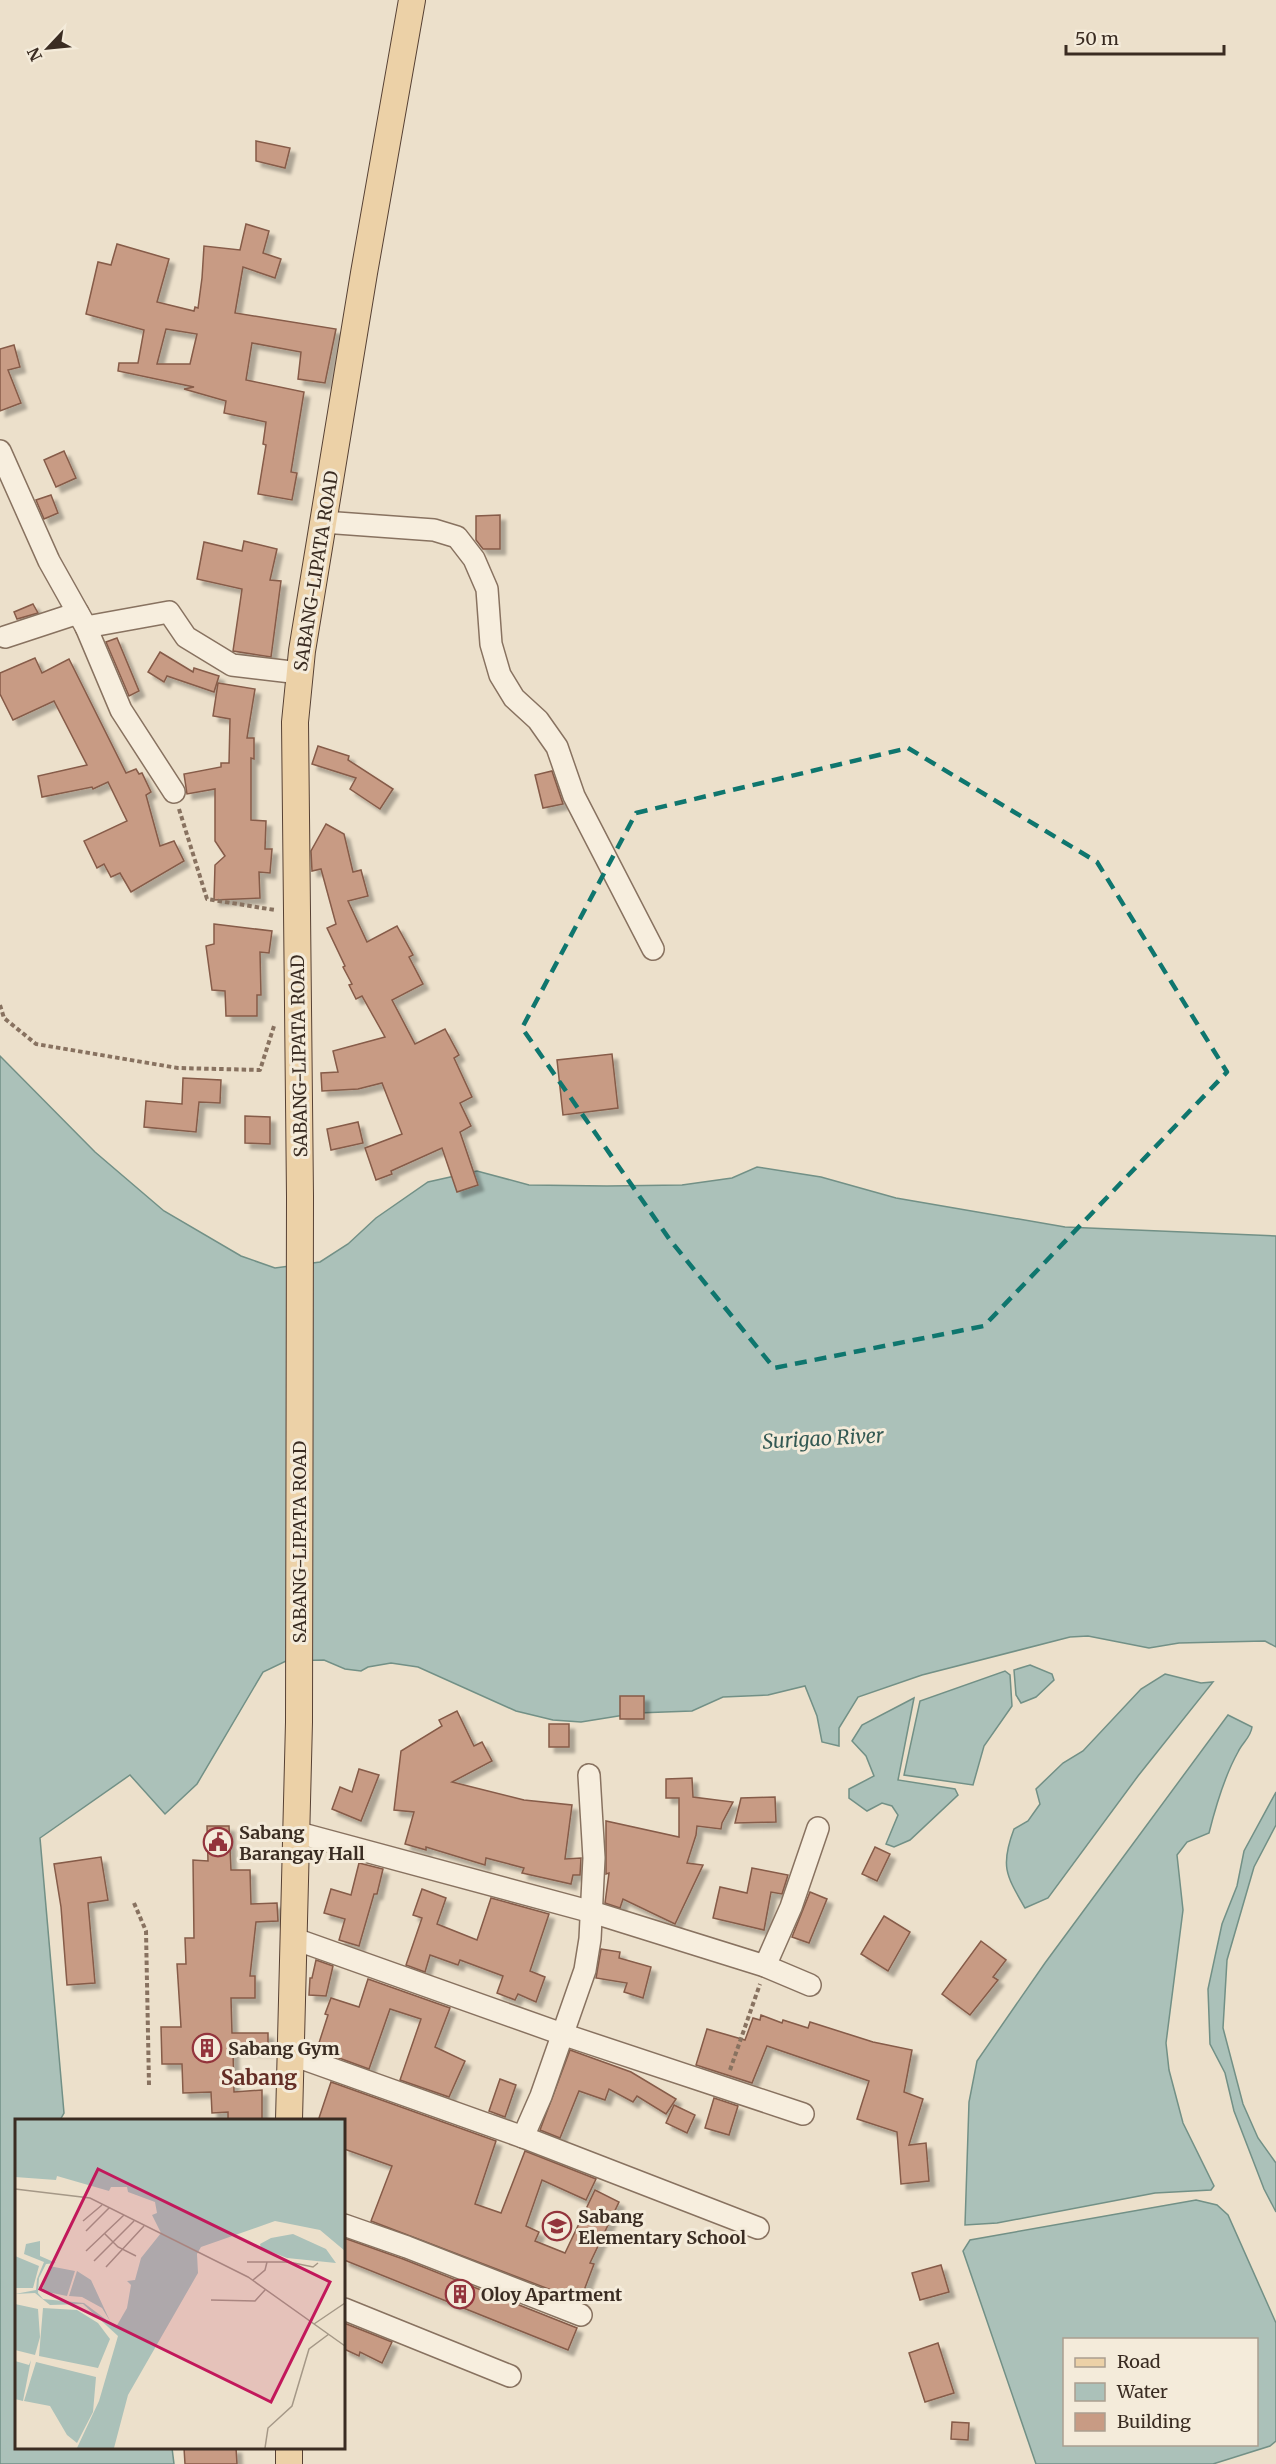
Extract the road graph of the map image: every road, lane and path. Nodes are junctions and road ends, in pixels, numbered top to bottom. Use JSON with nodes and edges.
{"nodes":[{"id":1,"x":412,"y":0,"type":"edge"},
{"id":2,"x":0,"y":451,"type":"edge"},
{"id":3,"x":323,"y":522,"type":"junction"},
{"id":4,"x":82,"y":620,"type":"junction"},
{"id":5,"x":5,"y":637,"type":"dead end"},
{"id":6,"x":300,"y":673,"type":"junction"},
{"id":7,"x":174,"y":792,"type":"joint"},
{"id":8,"x":297,"y":914,"type":"junction"},
{"id":9,"x":652,"y":949,"type":"dead end"},
{"id":10,"x":298,"y":1000,"type":"junction"},
{"id":11,"x":0,"y":1005,"type":"edge"},
{"id":12,"x":589,"y":1775,"type":"dead end"},
{"id":13,"x":818,"y":1828,"type":"dead end"},
{"id":14,"x":295,"y":1832,"type":"junction"},
{"id":15,"x":134,"y":1903,"type":"dead end"},
{"id":16,"x":592,"y":1912,"type":"junction"},
{"id":17,"x":292,"y":1938,"type":"junction"},
{"id":18,"x":765,"y":1966,"type":"junction"},
{"id":19,"x":810,"y":1985,"type":"dead end"},
{"id":20,"x":562,"y":2034,"type":"junction"},
{"id":21,"x":290,"y":2054,"type":"junction"},
{"id":22,"x":149,"y":2085,"type":"dead end"},
{"id":23,"x":724,"y":2088,"type":"junction"},
{"id":24,"x":803,"y":2114,"type":"dead end"},
{"id":25,"x":289,"y":2119,"type":"edge"},
{"id":26,"x":523,"y":2137,"type":"junction"},
{"id":27,"x":345,"y":2225,"type":"edge"},
{"id":28,"x":758,"y":2228,"type":"dead end"},
{"id":29,"x":345,"y":2310,"type":"edge"},
{"id":30,"x":581,"y":2316,"type":"dead end"},
{"id":31,"x":510,"y":2376,"type":"dead end"},
{"id":32,"x":289,"y":2449,"type":"edge"},
{"id":33,"x":290,"y":2464,"type":"edge"}],
"edges":[{"from":1,"to":3,"type":"main road","name":"SABANG-LIPATA ROAD"},
{"from":2,"to":4,"type":"street"},
{"from":3,"to":6,"type":"main road","name":"SABANG-LIPATA ROAD"},
{"from":3,"to":9,"type":"street"},
{"from":4,"to":5,"type":"street"},
{"from":4,"to":6,"type":"street"},
{"from":4,"to":7,"type":"street"},
{"from":6,"to":8,"type":"main road","name":"SABANG-LIPATA ROAD"},
{"from":7,"to":8,"type":"path"},
{"from":8,"to":10,"type":"main road","name":"SABANG-LIPATA ROAD"},
{"from":10,"to":11,"type":"path"},
{"from":10,"to":14,"type":"main road","name":"SABANG-LIPATA ROAD"},
{"from":12,"to":16,"type":"street"},
{"from":13,"to":18,"type":"street"},
{"from":14,"to":16,"type":"street"},
{"from":14,"to":17,"type":"main road","name":"SABANG-LIPATA ROAD"},
{"from":15,"to":22,"type":"path"},
{"from":16,"to":18,"type":"street"},
{"from":16,"to":20,"type":"street"},
{"from":17,"to":20,"type":"street"},
{"from":17,"to":21,"type":"main road","name":"SABANG-LIPATA ROAD"},
{"from":18,"to":19,"type":"street"},
{"from":18,"to":23,"type":"path"},
{"from":20,"to":23,"type":"street"},
{"from":20,"to":26,"type":"street"},
{"from":21,"to":25,"type":"main road","name":"SABANG-LIPATA ROAD"},
{"from":21,"to":26,"type":"street"},
{"from":23,"to":24,"type":"street"},
{"from":26,"to":28,"type":"street"},
{"from":27,"to":30,"type":"street"},
{"from":29,"to":31,"type":"street"},
{"from":32,"to":33,"type":"main road"}]}
